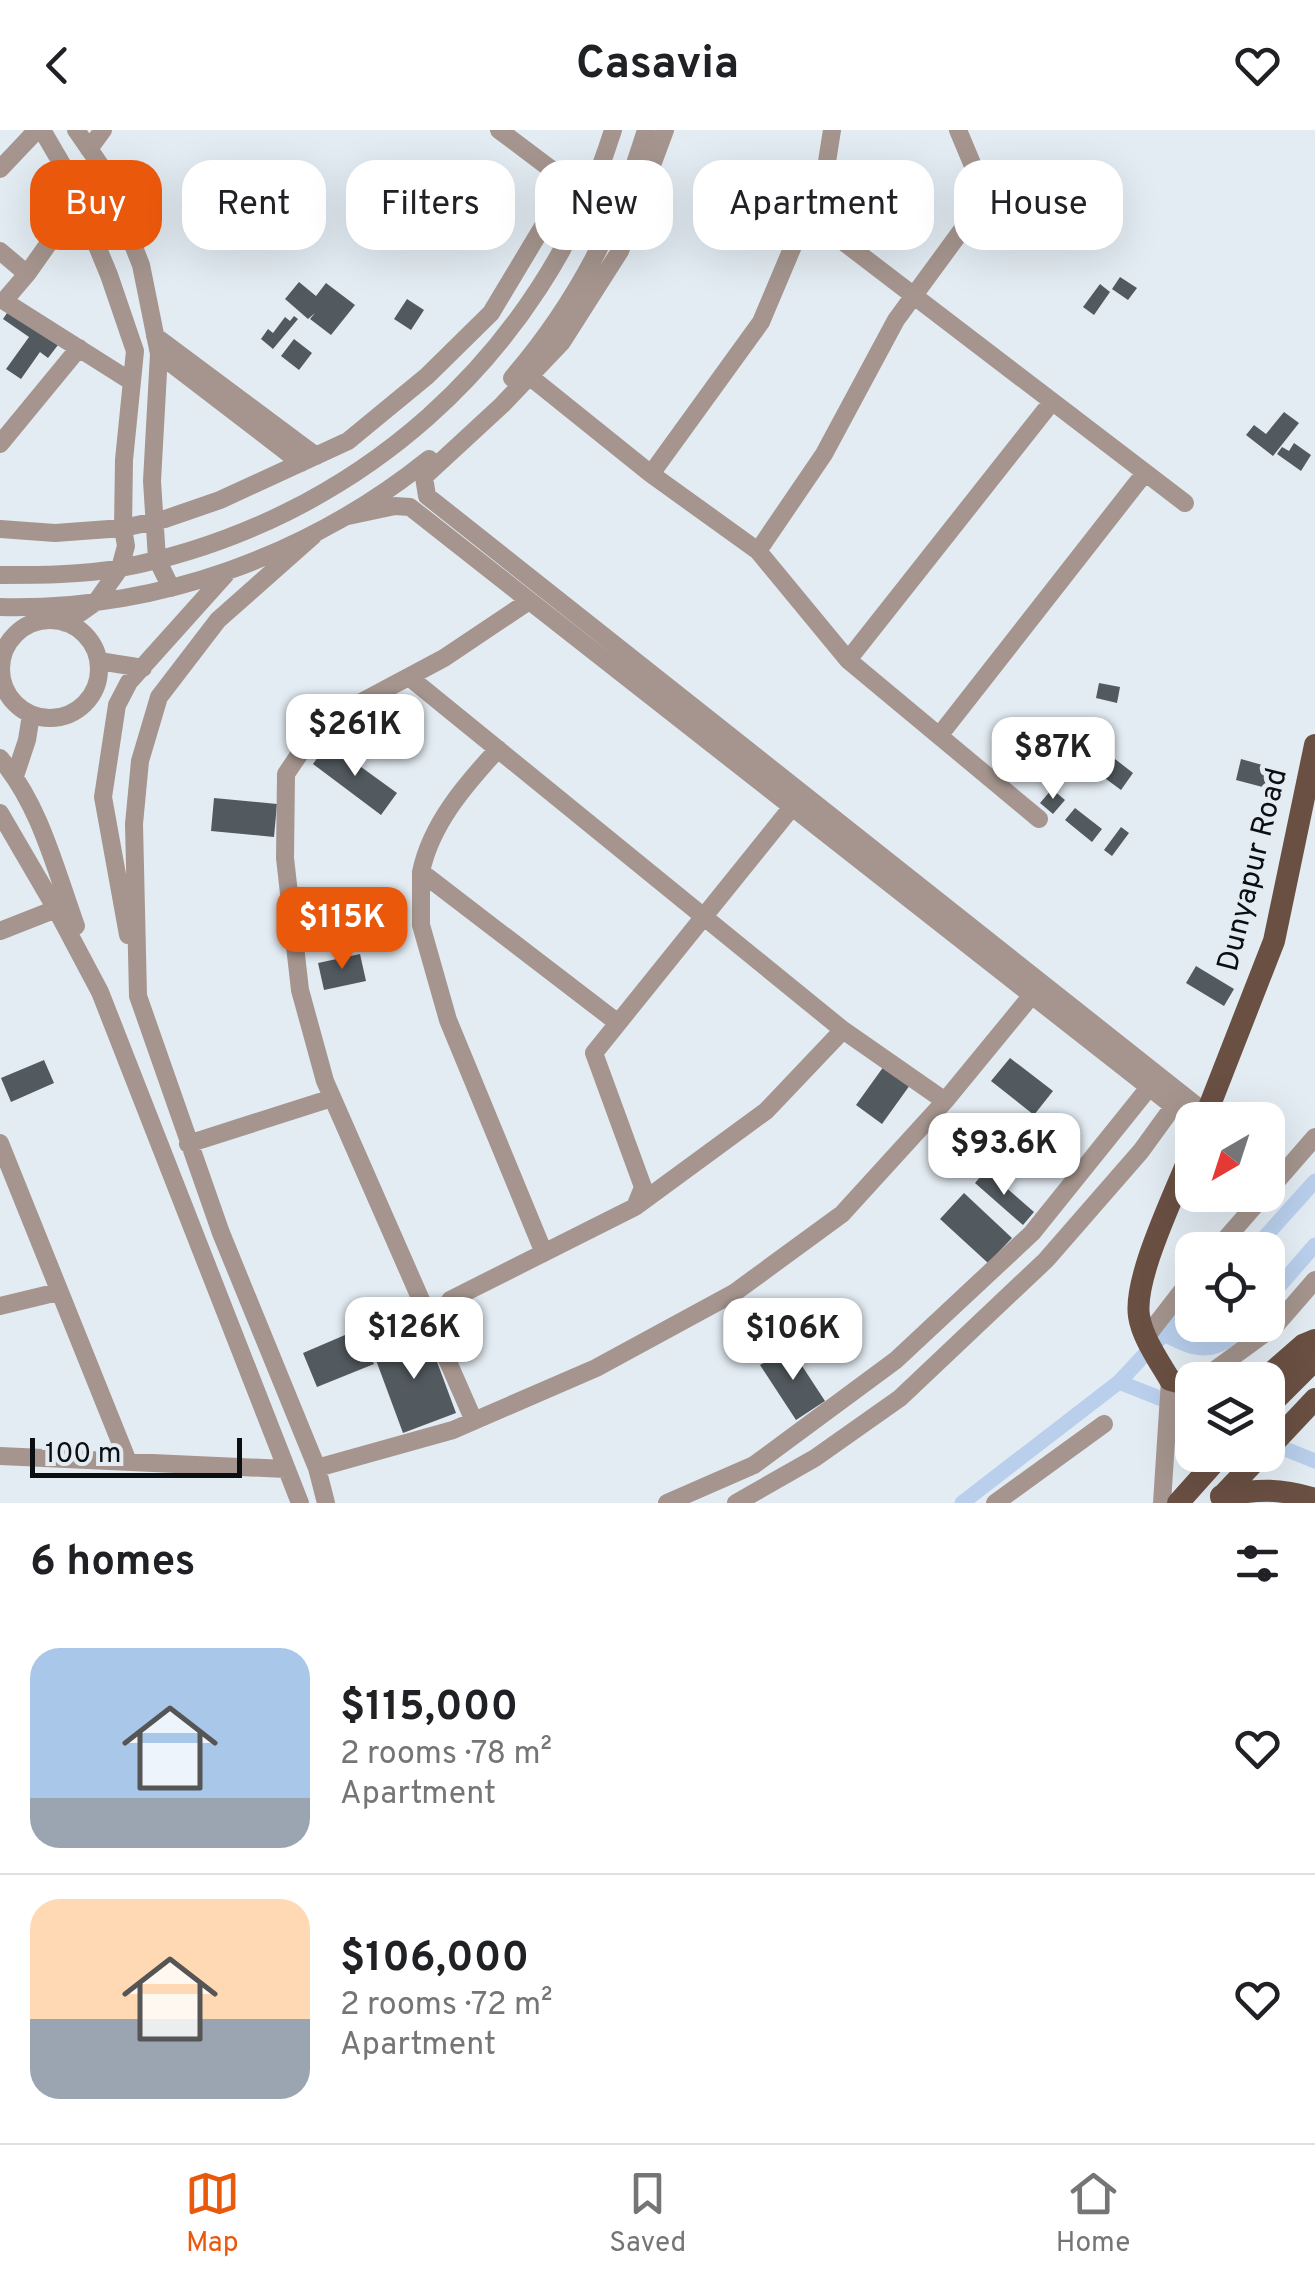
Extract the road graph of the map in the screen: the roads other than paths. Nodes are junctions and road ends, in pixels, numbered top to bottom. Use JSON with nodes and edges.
{"nodes":[{"id":1,"x":40,"y":130,"type":"edge"},
{"id":2,"x":76,"y":130,"type":"edge"},
{"id":3,"x":103,"y":130,"type":"edge"},
{"id":4,"x":500,"y":130,"type":"edge"},
{"id":5,"x":613,"y":130,"type":"edge"},
{"id":6,"x":646,"y":130,"type":"edge"},
{"id":7,"x":665,"y":130,"type":"edge"},
{"id":8,"x":832,"y":130,"type":"edge"},
{"id":9,"x":958,"y":130,"type":"edge"},
{"id":10,"x":89,"y":149,"type":"junction"},
{"id":11,"x":59,"y":160,"type":"edge"},
{"id":12,"x":539,"y":160,"type":"edge"},
{"id":13,"x":602,"y":160,"type":"edge"},
{"id":14,"x":827,"y":160,"type":"edge"},
{"id":15,"x":971,"y":160,"type":"edge"},
{"id":16,"x":0,"y":169,"type":"edge"},
{"id":17,"x":535,"y":239,"type":"edge"},
{"id":18,"x":954,"y":240,"type":"edge"},
{"id":19,"x":44,"y":250,"type":"edge"},
{"id":20,"x":99,"y":250,"type":"edge"},
{"id":21,"x":562,"y":250,"type":"edge"},
{"id":22,"x":792,"y":250,"type":"edge"},
{"id":23,"x":853,"y":250,"type":"edge"},
{"id":24,"x":0,"y":251,"type":"edge"},
{"id":25,"x":27,"y":274,"type":"junction"},
{"id":26,"x":912,"y":296,"type":"junction"},
{"id":27,"x":157,"y":345,"type":"junction"},
{"id":28,"x":78,"y":348,"type":"junction"},
{"id":29,"x":529,"y":376,"type":"junction"},
{"id":30,"x":132,"y":382,"type":"junction"},
{"id":31,"x":1051,"y":403,"type":"junction"},
{"id":32,"x":0,"y":444,"type":"edge"},
{"id":33,"x":308,"y":459,"type":"junction"},
{"id":34,"x":650,"y":474,"type":"junction"},
{"id":35,"x":1144,"y":474,"type":"junction"},
{"id":36,"x":1185,"y":503,"type":"dead end"},
{"id":37,"x":348,"y":516,"type":"junction"},
{"id":38,"x":155,"y":521,"type":"junction"},
{"id":39,"x":123,"y":528,"type":"junction"},
{"id":40,"x":0,"y":529,"type":"edge"},
{"id":41,"x":314,"y":535,"type":"junction"},
{"id":42,"x":758,"y":551,"type":"junction"},
{"id":43,"x":157,"y":558,"type":"junction"},
{"id":44,"x":120,"y":568,"type":"junction"},
{"id":45,"x":229,"y":570,"type":"junction"},
{"id":46,"x":0,"y":575,"type":"edge"},
{"id":47,"x":171,"y":588,"type":"junction"},
{"id":48,"x":530,"y":601,"type":"junction"},
{"id":49,"x":96,"y":602,"type":"junction"},
{"id":50,"x":0,"y":607,"type":"edge"},
{"id":51,"x":0,"y":615,"type":"edge"},
{"id":52,"x":66,"y":623,"type":"junction"},
{"id":53,"x":26,"y":626,"type":"junction"},
{"id":54,"x":848,"y":660,"type":"junction"},
{"id":55,"x":98,"y":661,"type":"junction"},
{"id":56,"x":143,"y":668,"type":"junction"},
{"id":57,"x":1,"y":676,"type":"edge"},
{"id":58,"x":408,"y":677,"type":"junction"},
{"id":59,"x":88,"y":701,"type":"junction"},
{"id":60,"x":31,"y":715,"type":"junction"},
{"id":61,"x":113,"y":733,"type":"junction"},
{"id":62,"x":939,"y":736,"type":"junction"},
{"id":63,"x":1315,"y":746,"type":"edge"},
{"id":64,"x":498,"y":749,"type":"junction"},
{"id":65,"x":0,"y":758,"type":"edge"},
{"id":66,"x":15,"y":776,"type":"junction"},
{"id":67,"x":792,"y":807,"type":"junction"},
{"id":68,"x":0,"y":813,"type":"edge"},
{"id":69,"x":1039,"y":819,"type":"dead end"},
{"id":70,"x":421,"y":872,"type":"junction"},
{"id":71,"x":56,"y":908,"type":"junction"},
{"id":72,"x":704,"y":917,"type":"junction"},
{"id":73,"x":0,"y":931,"type":"edge"},
{"id":74,"x":100,"y":992,"type":"junction"},
{"id":75,"x":1032,"y":995,"type":"junction"},
{"id":76,"x":138,"y":996,"type":"junction"},
{"id":77,"x":618,"y":1023,"type":"junction"},
{"id":78,"x":843,"y":1030,"type":"junction"},
{"id":79,"x":1153,"y":1082,"type":"junction"},
{"id":80,"x":332,"y":1098,"type":"junction"},
{"id":81,"x":944,"y":1101,"type":"junction"},
{"id":82,"x":1177,"y":1101,"type":"joint"},
{"id":83,"x":1212,"y":1102,"type":"edge"},
{"id":84,"x":1315,"y":1137,"type":"edge"},
{"id":85,"x":0,"y":1143,"type":"edge"},
{"id":86,"x":188,"y":1144,"type":"junction"},
{"id":87,"x":1285,"y":1171,"type":"edge"},
{"id":88,"x":7,"y":1182,"type":"edge"},
{"id":89,"x":1175,"y":1195,"type":"edge"},
{"id":90,"x":635,"y":1207,"type":"junction"},
{"id":91,"x":1249,"y":1212,"type":"edge"},
{"id":92,"x":1232,"y":1232,"type":"edge"},
{"id":93,"x":544,"y":1253,"type":"junction"},
{"id":94,"x":1315,"y":1280,"type":"edge"},
{"id":95,"x":58,"y":1292,"type":"junction"},
{"id":96,"x":450,"y":1300,"type":"dead end"},
{"id":97,"x":1175,"y":1300,"type":"edge"},
{"id":98,"x":0,"y":1306,"type":"edge"},
{"id":99,"x":1147,"y":1336,"type":"junction"},
{"id":100,"x":1315,"y":1340,"type":"edge"},
{"id":101,"x":1315,"y":1360,"type":"edge"},
{"id":102,"x":1226,"y":1362,"type":"edge"},
{"id":103,"x":1284,"y":1362,"type":"edge"},
{"id":104,"x":1175,"y":1376,"type":"edge"},
{"id":105,"x":1285,"y":1390,"type":"edge"},
{"id":106,"x":1175,"y":1398,"type":"edge"},
{"id":107,"x":1315,"y":1399,"type":"edge"},
{"id":108,"x":474,"y":1421,"type":"junction"},
{"id":109,"x":1104,"y":1424,"type":"dead end"},
{"id":110,"x":1285,"y":1431,"type":"edge"},
{"id":111,"x":0,"y":1456,"type":"edge"},
{"id":112,"x":126,"y":1460,"type":"junction"},
{"id":113,"x":317,"y":1468,"type":"junction"},
{"id":114,"x":286,"y":1469,"type":"junction"},
{"id":115,"x":1206,"y":1472,"type":"edge"},
{"id":116,"x":1246,"y":1472,"type":"edge"},
{"id":117,"x":1315,"y":1498,"type":"edge"},
{"id":118,"x":1218,"y":1500,"type":"edge"},
{"id":119,"x":300,"y":1503,"type":"edge"},
{"id":120,"x":326,"y":1503,"type":"edge"},
{"id":121,"x":667,"y":1503,"type":"edge"},
{"id":122,"x":736,"y":1503,"type":"edge"},
{"id":123,"x":996,"y":1503,"type":"edge"},
{"id":124,"x":1162,"y":1503,"type":"edge"},
{"id":125,"x":1178,"y":1503,"type":"edge"}],
"edges":[{"from":1,"to":11,"type":"street"},
{"from":1,"to":16,"type":"street"},
{"from":2,"to":10,"type":"street"},
{"from":3,"to":10,"type":"street"},
{"from":4,"to":12,"type":"street"},
{"from":5,"to":13,"type":"street"},
{"from":6,"to":37,"type":"street"},
{"from":7,"to":29,"type":"street"},
{"from":8,"to":14,"type":"street"},
{"from":9,"to":15,"type":"street"},
{"from":10,"to":27,"type":"street"},
{"from":17,"to":33,"type":"street"},
{"from":18,"to":26,"type":"street"},
{"from":19,"to":25,"type":"street"},
{"from":20,"to":30,"type":"street"},
{"from":21,"to":43,"type":"street"},
{"from":22,"to":34,"type":"street"},
{"from":23,"to":26,"type":"street"},
{"from":24,"to":25,"type":"street"},
{"from":25,"to":28,"type":"street"},
{"from":26,"to":31,"type":"street"},
{"from":26,"to":42,"type":"street"},
{"from":27,"to":33,"type":"street"},
{"from":27,"to":38,"type":"street"},
{"from":28,"to":30,"type":"street"},
{"from":28,"to":32,"type":"street"},
{"from":29,"to":34,"type":"street"},
{"from":29,"to":79,"type":"street"},
{"from":30,"to":39,"type":"street"},
{"from":31,"to":35,"type":"street"},
{"from":31,"to":54,"type":"street"},
{"from":33,"to":38,"type":"street"},
{"from":34,"to":42,"type":"street"},
{"from":35,"to":36,"type":"street"},
{"from":35,"to":62,"type":"street"},
{"from":37,"to":41,"type":"street"},
{"from":37,"to":48,"type":"street"},
{"from":38,"to":39,"type":"street"},
{"from":38,"to":43,"type":"street"},
{"from":39,"to":40,"type":"street"},
{"from":39,"to":44,"type":"street"},
{"from":41,"to":45,"type":"street"},
{"from":41,"to":76,"type":"street"},
{"from":42,"to":54,"type":"street"},
{"from":43,"to":44,"type":"street"},
{"from":43,"to":47,"type":"street"},
{"from":44,"to":46,"type":"street"},
{"from":44,"to":49,"type":"street"},
{"from":45,"to":47,"type":"street"},
{"from":45,"to":56,"type":"street"},
{"from":47,"to":49,"type":"street"},
{"from":48,"to":58,"type":"street"},
{"from":48,"to":67,"type":"street"},
{"from":49,"to":50,"type":"street"},
{"from":49,"to":52,"type":"street"},
{"from":51,"to":53,"type":"street"},
{"from":52,"to":53,"type":"street"},
{"from":52,"to":55,"type":"street"},
{"from":53,"to":57,"type":"street"},
{"from":54,"to":62,"type":"street"},
{"from":55,"to":56,"type":"street"},
{"from":55,"to":59,"type":"street"},
{"from":56,"to":61,"type":"street"},
{"from":57,"to":60,"type":"street"},
{"from":58,"to":64,"type":"street"},
{"from":58,"to":80,"type":"street"},
{"from":59,"to":60,"type":"street"},
{"from":59,"to":61,"type":"street"},
{"from":60,"to":66,"type":"street"},
{"from":61,"to":76,"type":"street"},
{"from":62,"to":69,"type":"street"},
{"from":63,"to":83,"type":"main road","name":"Dunyapur Road"},
{"from":64,"to":70,"type":"street"},
{"from":64,"to":72,"type":"street"},
{"from":65,"to":66,"type":"street"},
{"from":66,"to":74,"type":"street"},
{"from":67,"to":72,"type":"street"},
{"from":67,"to":75,"type":"street"},
{"from":68,"to":71,"type":"street"},
{"from":70,"to":77,"type":"street"},
{"from":70,"to":93,"type":"street"},
{"from":71,"to":73,"type":"street"},
{"from":71,"to":74,"type":"street"},
{"from":72,"to":77,"type":"street"},
{"from":72,"to":78,"type":"street"},
{"from":74,"to":114,"type":"street"},
{"from":75,"to":79,"type":"street"},
{"from":75,"to":81,"type":"street"},
{"from":76,"to":86,"type":"street"},
{"from":77,"to":90,"type":"street"},
{"from":78,"to":81,"type":"street"},
{"from":78,"to":90,"type":"street"},
{"from":79,"to":82,"type":"street"},
{"from":79,"to":121,"type":"street"},
{"from":80,"to":86,"type":"street"},
{"from":80,"to":108,"type":"street"},
{"from":81,"to":108,"type":"street"},
{"from":82,"to":122,"type":"street"},
{"from":84,"to":87,"type":"street"},
{"from":85,"to":88,"type":"street"},
{"from":86,"to":113,"type":"street"},
{"from":88,"to":95,"type":"street"},
{"from":89,"to":99,"type":"main road"},
{"from":90,"to":93,"type":"street"},
{"from":91,"to":92,"type":"street"},
{"from":93,"to":96,"type":"street"},
{"from":94,"to":102,"type":"street"},
{"from":95,"to":98,"type":"street"},
{"from":95,"to":112,"type":"street"},
{"from":97,"to":99,"type":"street"},
{"from":99,"to":104,"type":"main road"},
{"from":100,"to":103,"type":"main road"},
{"from":101,"to":105,"type":"main road"},
{"from":106,"to":124,"type":"street"},
{"from":107,"to":110,"type":"main road"},
{"from":108,"to":113,"type":"street"},
{"from":109,"to":123,"type":"street"},
{"from":111,"to":112,"type":"street"},
{"from":112,"to":114,"type":"street"},
{"from":113,"to":120,"type":"street"},
{"from":114,"to":119,"type":"street"},
{"from":115,"to":125,"type":"main road"},
{"from":116,"to":118,"type":"main road"},
{"from":117,"to":118,"type":"main road"}]}
